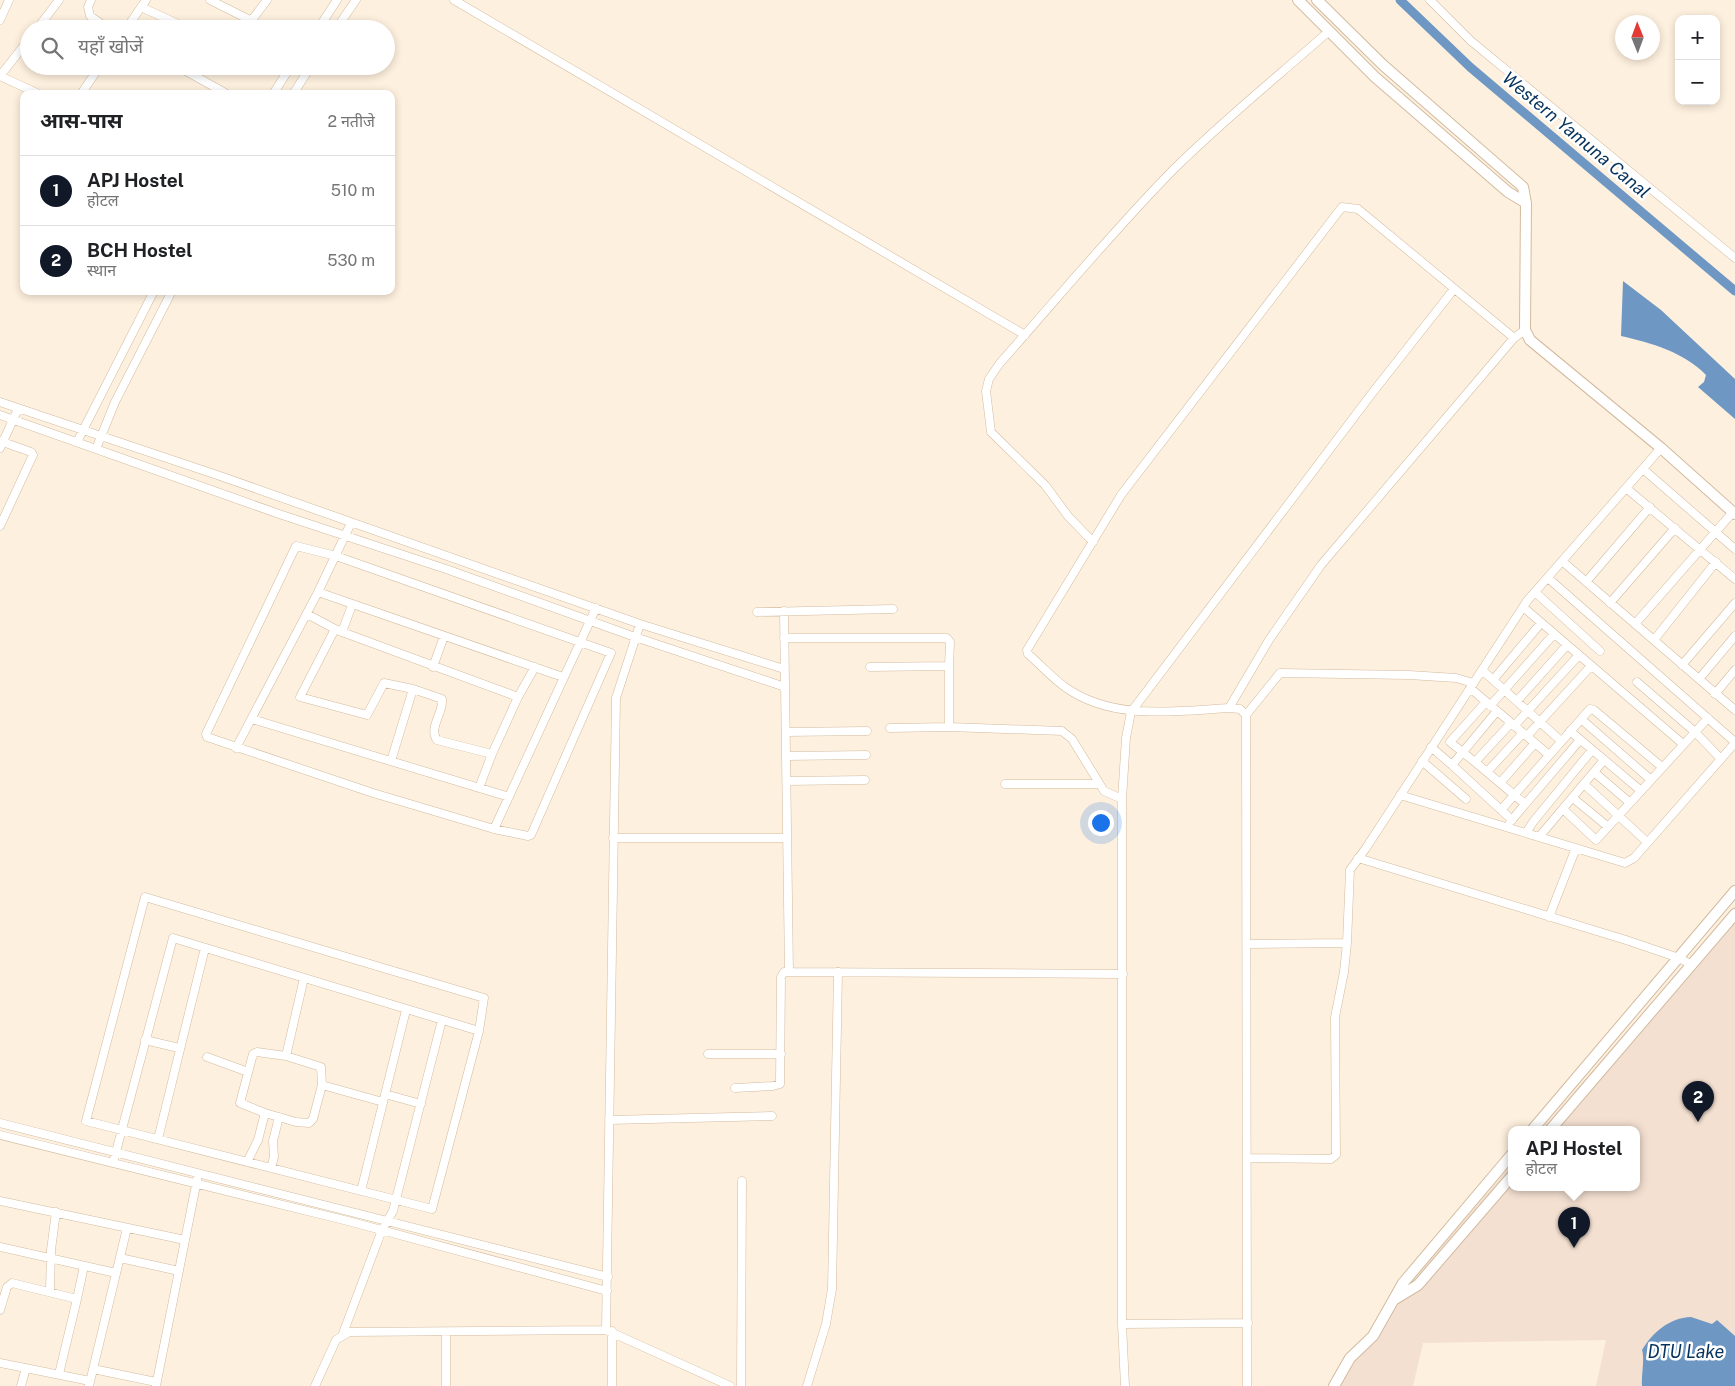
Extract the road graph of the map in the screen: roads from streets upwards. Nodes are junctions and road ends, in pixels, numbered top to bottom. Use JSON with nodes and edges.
{"nodes":[{"id":1,"x":9,"y":0,"type":"edge"},
{"id":2,"x":59,"y":0,"type":"edge"},
{"id":3,"x":91,"y":0,"type":"edge"},
{"id":4,"x":210,"y":0,"type":"edge"},
{"id":5,"x":267,"y":0,"type":"edge"},
{"id":6,"x":338,"y":0,"type":"edge"},
{"id":7,"x":356,"y":0,"type":"edge"},
{"id":8,"x":454,"y":0,"type":"edge"},
{"id":9,"x":1298,"y":0,"type":"edge"},
{"id":10,"x":1317,"y":0,"type":"edge"},
{"id":11,"x":1430,"y":0,"type":"edge"},
{"id":12,"x":144,"y":3,"type":"edge"},
{"id":13,"x":3,"y":7,"type":"edge"},
{"id":14,"x":0,"y":20,"type":"edge"},
{"id":15,"x":43,"y":20,"type":"edge"},
{"id":16,"x":96,"y":20,"type":"edge"},
{"id":17,"x":132,"y":20,"type":"edge"},
{"id":18,"x":173,"y":20,"type":"edge"},
{"id":19,"x":252,"y":20,"type":"joint"},
{"id":20,"x":324,"y":20,"type":"edge"},
{"id":21,"x":342,"y":20,"type":"edge"},
{"id":22,"x":1328,"y":32,"type":"junction"},
{"id":23,"x":20,"y":50,"type":"edge"},
{"id":24,"x":94,"y":75,"type":"edge"},
{"id":25,"x":192,"y":75,"type":"edge"},
{"id":26,"x":286,"y":75,"type":"edge"},
{"id":27,"x":305,"y":75,"type":"edge"},
{"id":28,"x":0,"y":76,"type":"edge"},
{"id":29,"x":30,"y":90,"type":"edge"},
{"id":30,"x":84,"y":90,"type":"edge"},
{"id":31,"x":220,"y":90,"type":"edge"},
{"id":32,"x":276,"y":90,"type":"edge"},
{"id":33,"x":296,"y":90,"type":"edge"},
{"id":34,"x":1526,"y":203,"type":"junction"},
{"id":35,"x":1735,"y":258,"type":"edge"},
{"id":36,"x":1454,"y":289,"type":"junction"},
{"id":37,"x":152,"y":295,"type":"edge"},
{"id":38,"x":170,"y":295,"type":"edge"},
{"id":39,"x":1525,"y":330,"type":"junction"},
{"id":40,"x":1025,"y":335,"type":"junction"},
{"id":41,"x":1514,"y":338,"type":"junction"},
{"id":42,"x":0,"y":402,"type":"edge"},
{"id":43,"x":18,"y":408,"type":"junction"},
{"id":44,"x":0,"y":415,"type":"edge"},
{"id":45,"x":13,"y":419,"type":"junction"},
{"id":46,"x":82,"y":430,"type":"junction"},
{"id":47,"x":100,"y":437,"type":"junction"},
{"id":48,"x":77,"y":442,"type":"junction"},
{"id":49,"x":1,"y":444,"type":"edge"},
{"id":50,"x":1661,"y":448,"type":"junction"},
{"id":51,"x":96,"y":449,"type":"junction"},
{"id":52,"x":1643,"y":469,"type":"junction"},
{"id":53,"x":1626,"y":488,"type":"junction"},
{"id":54,"x":1650,"y":507,"type":"junction"},
{"id":55,"x":1734,"y":513,"type":"edge"},
{"id":56,"x":351,"y":523,"type":"junction"},
{"id":57,"x":0,"y":526,"type":"edge"},
{"id":58,"x":1675,"y":528,"type":"junction"},
{"id":59,"x":1715,"y":531,"type":"junction"},
{"id":60,"x":345,"y":535,"type":"junction"},
{"id":61,"x":1093,"y":542,"type":"junction"},
{"id":62,"x":1699,"y":549,"type":"junction"},
{"id":63,"x":1735,"y":549,"type":"edge"},
{"id":64,"x":336,"y":556,"type":"junction"},
{"id":65,"x":1562,"y":561,"type":"junction"},
{"id":66,"x":1716,"y":562,"type":"junction"},
{"id":67,"x":1548,"y":578,"type":"junction"},
{"id":68,"x":1735,"y":578,"type":"edge"},
{"id":69,"x":1586,"y":582,"type":"junction"},
{"id":70,"x":318,"y":592,"type":"junction"},
{"id":71,"x":1535,"y":592,"type":"junction"},
{"id":72,"x":1610,"y":602,"type":"junction"},
{"id":73,"x":1735,"y":603,"type":"edge"},
{"id":74,"x":352,"y":605,"type":"junction"},
{"id":75,"x":1523,"y":607,"type":"junction"},
{"id":76,"x":596,"y":608,"type":"junction"},
{"id":77,"x":893,"y":609,"type":"dead end"},
{"id":78,"x":784,"y":611,"type":"junction"},
{"id":79,"x":757,"y":612,"type":"dead end"},
{"id":80,"x":307,"y":614,"type":"junction"},
{"id":81,"x":589,"y":619,"type":"junction"},
{"id":82,"x":1541,"y":623,"type":"junction"},
{"id":83,"x":640,"y":624,"type":"junction"},
{"id":84,"x":1635,"y":624,"type":"junction"},
{"id":85,"x":338,"y":630,"type":"junction"},
{"id":86,"x":1554,"y":634,"type":"junction"},
{"id":87,"x":444,"y":636,"type":"junction"},
{"id":88,"x":1735,"y":636,"type":"edge"},
{"id":89,"x":634,"y":637,"type":"junction"},
{"id":90,"x":784,"y":638,"type":"junction"},
{"id":91,"x":579,"y":640,"type":"junction"},
{"id":92,"x":1654,"y":640,"type":"junction"},
{"id":93,"x":1567,"y":645,"type":"junction"},
{"id":94,"x":1600,"y":651,"type":"dead end"},
{"id":95,"x":1579,"y":655,"type":"junction"},
{"id":96,"x":1682,"y":665,"type":"junction"},
{"id":97,"x":949,"y":666,"type":"junction"},
{"id":98,"x":1591,"y":666,"type":"junction"},
{"id":99,"x":433,"y":667,"type":"junction"},
{"id":100,"x":535,"y":667,"type":"junction"},
{"id":101,"x":870,"y":667,"type":"dead end"},
{"id":102,"x":784,"y":668,"type":"junction"},
{"id":103,"x":1482,"y":670,"type":"junction"},
{"id":104,"x":1735,"y":670,"type":"edge"},
{"id":105,"x":563,"y":677,"type":"junction"},
{"id":106,"x":1699,"y":679,"type":"junction"},
{"id":107,"x":1493,"y":680,"type":"junction"},
{"id":108,"x":1637,"y":682,"type":"dead end"},
{"id":109,"x":1471,"y":686,"type":"junction"},
{"id":110,"x":785,"y":687,"type":"junction"},
{"id":111,"x":413,"y":689,"type":"junction"},
{"id":112,"x":1504,"y":690,"type":"junction"},
{"id":113,"x":1715,"y":694,"type":"junction"},
{"id":114,"x":518,"y":697,"type":"junction"},
{"id":115,"x":1517,"y":702,"type":"junction"},
{"id":116,"x":1488,"y":704,"type":"junction"},
{"id":117,"x":1229,"y":708,"type":"junction"},
{"id":118,"x":1734,"y":708,"type":"edge"},
{"id":119,"x":1497,"y":711,"type":"junction"},
{"id":120,"x":1527,"y":711,"type":"junction"},
{"id":121,"x":1131,"y":712,"type":"junction"},
{"id":122,"x":1246,"y":715,"type":"junction"},
{"id":123,"x":1708,"y":718,"type":"junction"},
{"id":124,"x":252,"y":719,"type":"junction"},
{"id":125,"x":1581,"y":719,"type":"junction"},
{"id":126,"x":1541,"y":723,"type":"junction"},
{"id":127,"x":1513,"y":724,"type":"junction"},
{"id":128,"x":949,"y":727,"type":"junction"},
{"id":129,"x":890,"y":728,"type":"dead end"},
{"id":130,"x":866,"y":731,"type":"dead end"},
{"id":131,"x":1570,"y":731,"type":"junction"},
{"id":132,"x":786,"y":732,"type":"junction"},
{"id":133,"x":1441,"y":732,"type":"junction"},
{"id":134,"x":1695,"y":732,"type":"junction"},
{"id":135,"x":1525,"y":735,"type":"junction"},
{"id":136,"x":1580,"y":740,"type":"junction"},
{"id":137,"x":1561,"y":741,"type":"junction"},
{"id":138,"x":1450,"y":742,"type":"junction"},
{"id":139,"x":1735,"y":742,"type":"edge"},
{"id":140,"x":1535,"y":743,"type":"junction"},
{"id":141,"x":1683,"y":744,"type":"junction"},
{"id":142,"x":1431,"y":747,"type":"junction"},
{"id":143,"x":236,"y":748,"type":"junction"},
{"id":144,"x":1592,"y":750,"type":"junction"},
{"id":145,"x":1462,"y":752,"type":"junction"},
{"id":146,"x":492,"y":754,"type":"junction"},
{"id":147,"x":866,"y":755,"type":"dead end"},
{"id":148,"x":1549,"y":755,"type":"junction"},
{"id":149,"x":786,"y":756,"type":"junction"},
{"id":150,"x":1721,"y":759,"type":"junction"},
{"id":151,"x":1604,"y":760,"type":"junction"},
{"id":152,"x":391,"y":761,"type":"junction"},
{"id":153,"x":1422,"y":761,"type":"junction"},
{"id":154,"x":1475,"y":762,"type":"junction"},
{"id":155,"x":1452,"y":765,"type":"junction"},
{"id":156,"x":1662,"y":767,"type":"junction"},
{"id":157,"x":1487,"y":772,"type":"junction"},
{"id":158,"x":1594,"y":772,"type":"junction"},
{"id":159,"x":1650,"y":779,"type":"junction"},
{"id":160,"x":866,"y":780,"type":"dead end"},
{"id":161,"x":786,"y":781,"type":"junction"},
{"id":162,"x":1500,"y":783,"type":"junction"},
{"id":163,"x":1005,"y":784,"type":"dead end"},
{"id":164,"x":1099,"y":784,"type":"junction"},
{"id":165,"x":1584,"y":784,"type":"junction"},
{"id":166,"x":479,"y":788,"type":"junction"},
{"id":167,"x":1640,"y":790,"type":"junction"},
{"id":168,"x":1513,"y":794,"type":"junction"},
{"id":169,"x":1400,"y":795,"type":"junction"},
{"id":170,"x":509,"y":797,"type":"junction"},
{"id":171,"x":1120,"y":798,"type":"junction"},
{"id":172,"x":1573,"y":798,"type":"junction"},
{"id":173,"x":1466,"y":799,"type":"dead end"},
{"id":174,"x":1629,"y":802,"type":"junction"},
{"id":175,"x":1525,"y":804,"type":"junction"},
{"id":176,"x":1563,"y":809,"type":"junction"},
{"id":177,"x":1501,"y":810,"type":"junction"},
{"id":178,"x":1617,"y":814,"type":"junction"},
{"id":179,"x":1512,"y":820,"type":"junction"},
{"id":180,"x":1607,"y":826,"type":"junction"},
{"id":181,"x":1506,"y":827,"type":"junction"},
{"id":182,"x":494,"y":829,"type":"junction"},
{"id":183,"x":1526,"y":833,"type":"junction"},
{"id":184,"x":1539,"y":837,"type":"junction"},
{"id":185,"x":613,"y":838,"type":"junction"},
{"id":186,"x":787,"y":838,"type":"junction"},
{"id":187,"x":1596,"y":840,"type":"junction"},
{"id":188,"x":1647,"y":842,"type":"junction"},
{"id":189,"x":1576,"y":848,"type":"junction"},
{"id":190,"x":1595,"y":854,"type":"junction"},
{"id":191,"x":1358,"y":858,"type":"junction"},
{"id":192,"x":1735,"y":892,"type":"edge"},
{"id":193,"x":1735,"y":914,"type":"edge"},
{"id":194,"x":1549,"y":917,"type":"junction"},
{"id":195,"x":1347,"y":943,"type":"junction"},
{"id":196,"x":1248,"y":944,"type":"junction"},
{"id":197,"x":205,"y":948,"type":"junction"},
{"id":198,"x":1679,"y":958,"type":"junction"},
{"id":199,"x":1692,"y":965,"type":"junction"},
{"id":200,"x":789,"y":972,"type":"junction"},
{"id":201,"x":838,"y":972,"type":"junction"},
{"id":202,"x":1123,"y":974,"type":"junction"},
{"id":203,"x":304,"y":978,"type":"junction"},
{"id":204,"x":406,"y":1010,"type":"junction"},
{"id":205,"x":442,"y":1020,"type":"junction"},
{"id":206,"x":479,"y":1031,"type":"junction"},
{"id":207,"x":145,"y":1040,"type":"junction"},
{"id":208,"x":179,"y":1048,"type":"junction"},
{"id":209,"x":708,"y":1054,"type":"dead end"},
{"id":210,"x":781,"y":1054,"type":"junction"},
{"id":211,"x":286,"y":1056,"type":"junction"},
{"id":212,"x":207,"y":1057,"type":"dead end"},
{"id":213,"x":248,"y":1072,"type":"junction"},
{"id":214,"x":322,"y":1085,"type":"junction"},
{"id":215,"x":735,"y":1088,"type":"dead end"},
{"id":216,"x":384,"y":1098,"type":"junction"},
{"id":217,"x":421,"y":1104,"type":"junction"},
{"id":218,"x":265,"y":1113,"type":"junction"},
{"id":219,"x":772,"y":1116,"type":"dead end"},
{"id":220,"x":279,"y":1117,"type":"junction"},
{"id":221,"x":609,"y":1120,"type":"junction"},
{"id":222,"x":0,"y":1124,"type":"edge"},
{"id":223,"x":1536,"y":1126,"type":"edge"},
{"id":224,"x":1554,"y":1126,"type":"edge"},
{"id":225,"x":121,"y":1130,"type":"junction"},
{"id":226,"x":0,"y":1135,"type":"edge"},
{"id":227,"x":158,"y":1139,"type":"junction"},
{"id":228,"x":115,"y":1152,"type":"junction"},
{"id":229,"x":1248,"y":1158,"type":"junction"},
{"id":230,"x":1508,"y":1159,"type":"edge"},
{"id":231,"x":247,"y":1162,"type":"junction"},
{"id":232,"x":113,"y":1164,"type":"junction"},
{"id":233,"x":271,"y":1168,"type":"junction"},
{"id":234,"x":199,"y":1174,"type":"junction"},
{"id":235,"x":742,"y":1181,"type":"dead end"},
{"id":236,"x":1508,"y":1181,"type":"edge"},
{"id":237,"x":196,"y":1184,"type":"junction"},
{"id":238,"x":361,"y":1191,"type":"junction"},
{"id":239,"x":396,"y":1200,"type":"junction"},
{"id":240,"x":0,"y":1201,"type":"edge"},
{"id":241,"x":56,"y":1212,"type":"junction"},
{"id":242,"x":386,"y":1221,"type":"junction"},
{"id":243,"x":127,"y":1228,"type":"junction"},
{"id":244,"x":382,"y":1230,"type":"junction"},
{"id":245,"x":185,"y":1240,"type":"junction"},
{"id":246,"x":0,"y":1247,"type":"edge"},
{"id":247,"x":50,"y":1258,"type":"junction"},
{"id":248,"x":120,"y":1258,"type":"junction"},
{"id":249,"x":84,"y":1266,"type":"junction"},
{"id":250,"x":179,"y":1271,"type":"junction"},
{"id":251,"x":116,"y":1273,"type":"junction"},
{"id":252,"x":608,"y":1277,"type":"junction"},
{"id":253,"x":607,"y":1291,"type":"junction"},
{"id":254,"x":50,"y":1292,"type":"junction"},
{"id":255,"x":77,"y":1299,"type":"junction"},
{"id":256,"x":1394,"y":1300,"type":"junction"},
{"id":257,"x":1,"y":1305,"type":"edge"},
{"id":258,"x":1248,"y":1323,"type":"junction"},
{"id":259,"x":1122,"y":1324,"type":"junction"},
{"id":260,"x":609,"y":1331,"type":"junction"},
{"id":261,"x":446,"y":1332,"type":"junction"},
{"id":262,"x":342,"y":1336,"type":"junction"},
{"id":263,"x":0,"y":1363,"type":"edge"},
{"id":264,"x":26,"y":1368,"type":"junction"},
{"id":265,"x":93,"y":1370,"type":"junction"},
{"id":266,"x":59,"y":1374,"type":"junction"},
{"id":267,"x":90,"y":1383,"type":"edge"},
{"id":268,"x":156,"y":1384,"type":"edge"},
{"id":269,"x":21,"y":1386,"type":"edge"},
{"id":270,"x":315,"y":1386,"type":"edge"},
{"id":271,"x":446,"y":1386,"type":"edge"},
{"id":272,"x":612,"y":1386,"type":"edge"},
{"id":273,"x":730,"y":1386,"type":"edge"},
{"id":274,"x":741,"y":1386,"type":"edge"},
{"id":275,"x":807,"y":1386,"type":"edge"},
{"id":276,"x":1125,"y":1386,"type":"edge"},
{"id":277,"x":1247,"y":1386,"type":"edge"},
{"id":278,"x":1334,"y":1386,"type":"edge"}],
"edges":[{"from":1,"to":13,"type":"street"},
{"from":2,"to":15,"type":"street"},
{"from":3,"to":16,"type":"street"},
{"from":4,"to":19,"type":"street"},
{"from":5,"to":19,"type":"street"},
{"from":6,"to":20,"type":"street"},
{"from":7,"to":21,"type":"street"},
{"from":8,"to":40,"type":"street"},
{"from":9,"to":22,"type":"street"},
{"from":10,"to":34,"type":"street"},
{"from":11,"to":35,"type":"street"},
{"from":12,"to":17,"type":"street"},
{"from":12,"to":18,"type":"street"},
{"from":13,"to":14,"type":"street"},
{"from":22,"to":34,"type":"street"},
{"from":22,"to":40,"type":"street"},
{"from":23,"to":28,"type":"street"},
{"from":24,"to":30,"type":"street"},
{"from":25,"to":31,"type":"street"},
{"from":26,"to":32,"type":"street"},
{"from":27,"to":33,"type":"street"},
{"from":28,"to":29,"type":"street"},
{"from":34,"to":39,"type":"street"},
{"from":36,"to":41,"type":"street"},
{"from":36,"to":61,"type":"street"},
{"from":36,"to":121,"type":"street"},
{"from":37,"to":46,"type":"street"},
{"from":38,"to":47,"type":"street"},
{"from":39,"to":41,"type":"street"},
{"from":39,"to":50,"type":"street"},
{"from":40,"to":61,"type":"street"},
{"from":41,"to":117,"type":"street"},
{"from":42,"to":43,"type":"street"},
{"from":43,"to":45,"type":"street"},
{"from":43,"to":46,"type":"street"},
{"from":44,"to":45,"type":"street"},
{"from":45,"to":48,"type":"street"},
{"from":45,"to":49,"type":"street"},
{"from":46,"to":47,"type":"street"},
{"from":46,"to":48,"type":"street"},
{"from":47,"to":51,"type":"street"},
{"from":47,"to":56,"type":"street"},
{"from":48,"to":51,"type":"street"},
{"from":49,"to":57,"type":"street"},
{"from":50,"to":52,"type":"street"},
{"from":50,"to":55,"type":"street"},
{"from":51,"to":60,"type":"street"},
{"from":52,"to":53,"type":"street"},
{"from":52,"to":59,"type":"street"},
{"from":53,"to":54,"type":"street"},
{"from":53,"to":65,"type":"street"},
{"from":54,"to":58,"type":"street"},
{"from":54,"to":69,"type":"street"},
{"from":55,"to":59,"type":"street"},
{"from":56,"to":60,"type":"street"},
{"from":56,"to":76,"type":"street"},
{"from":58,"to":62,"type":"street"},
{"from":58,"to":72,"type":"street"},
{"from":59,"to":62,"type":"street"},
{"from":59,"to":63,"type":"street"},
{"from":60,"to":64,"type":"street"},
{"from":60,"to":81,"type":"street"},
{"from":61,"to":121,"type":"street"},
{"from":62,"to":66,"type":"street"},
{"from":62,"to":84,"type":"street"},
{"from":64,"to":70,"type":"street"},
{"from":64,"to":91,"type":"street"},
{"from":64,"to":143,"type":"street"},
{"from":65,"to":67,"type":"street"},
{"from":65,"to":69,"type":"street"},
{"from":66,"to":68,"type":"street"},
{"from":66,"to":92,"type":"street"},
{"from":67,"to":71,"type":"street"},
{"from":67,"to":123,"type":"street"},
{"from":69,"to":72,"type":"street"},
{"from":70,"to":74,"type":"street"},
{"from":70,"to":80,"type":"street"},
{"from":71,"to":75,"type":"street"},
{"from":71,"to":94,"type":"street"},
{"from":72,"to":84,"type":"street"},
{"from":73,"to":96,"type":"street"},
{"from":74,"to":85,"type":"street"},
{"from":74,"to":87,"type":"street"},
{"from":75,"to":82,"type":"street"},
{"from":75,"to":103,"type":"street"},
{"from":76,"to":81,"type":"street"},
{"from":76,"to":83,"type":"street"},
{"from":77,"to":78,"type":"street"},
{"from":78,"to":79,"type":"street"},
{"from":78,"to":90,"type":"street"},
{"from":80,"to":85,"type":"street"},
{"from":80,"to":124,"type":"street"},
{"from":81,"to":89,"type":"street"},
{"from":81,"to":91,"type":"street"},
{"from":82,"to":86,"type":"street"},
{"from":82,"to":107,"type":"street"},
{"from":83,"to":89,"type":"street"},
{"from":83,"to":102,"type":"street"},
{"from":84,"to":92,"type":"street"},
{"from":85,"to":99,"type":"street"},
{"from":85,"to":111,"type":"street"},
{"from":86,"to":93,"type":"street"},
{"from":86,"to":112,"type":"street"},
{"from":87,"to":99,"type":"street"},
{"from":87,"to":100,"type":"street"},
{"from":88,"to":106,"type":"street"},
{"from":89,"to":110,"type":"street"},
{"from":89,"to":185,"type":"street"},
{"from":90,"to":97,"type":"street"},
{"from":90,"to":102,"type":"street"},
{"from":91,"to":105,"type":"street"},
{"from":91,"to":182,"type":"street"},
{"from":92,"to":96,"type":"street"},
{"from":93,"to":95,"type":"street"},
{"from":93,"to":115,"type":"street"},
{"from":95,"to":98,"type":"street"},
{"from":95,"to":120,"type":"street"},
{"from":96,"to":106,"type":"street"},
{"from":97,"to":101,"type":"street"},
{"from":97,"to":128,"type":"street"},
{"from":98,"to":126,"type":"street"},
{"from":98,"to":141,"type":"street"},
{"from":99,"to":114,"type":"street"},
{"from":100,"to":105,"type":"street"},
{"from":100,"to":114,"type":"street"},
{"from":102,"to":110,"type":"street"},
{"from":103,"to":107,"type":"street"},
{"from":103,"to":109,"type":"street"},
{"from":104,"to":113,"type":"street"},
{"from":105,"to":170,"type":"street"},
{"from":106,"to":113,"type":"street"},
{"from":107,"to":112,"type":"street"},
{"from":108,"to":134,"type":"street"},
{"from":109,"to":116,"type":"street"},
{"from":109,"to":122,"type":"street"},
{"from":109,"to":133,"type":"street"},
{"from":110,"to":132,"type":"street"},
{"from":111,"to":146,"type":"street"},
{"from":111,"to":152,"type":"street"},
{"from":112,"to":115,"type":"street"},
{"from":112,"to":116,"type":"street"},
{"from":113,"to":118,"type":"street"},
{"from":114,"to":146,"type":"street"},
{"from":115,"to":120,"type":"street"},
{"from":116,"to":119,"type":"street"},
{"from":116,"to":138,"type":"street"},
{"from":117,"to":121,"type":"street"},
{"from":117,"to":122,"type":"street"},
{"from":119,"to":127,"type":"street"},
{"from":119,"to":145,"type":"street"},
{"from":120,"to":126,"type":"street"},
{"from":120,"to":127,"type":"street"},
{"from":121,"to":171,"type":"street"},
{"from":122,"to":196,"type":"street"},
{"from":123,"to":134,"type":"street"},
{"from":123,"to":139,"type":"street"},
{"from":124,"to":143,"type":"street"},
{"from":124,"to":152,"type":"street"},
{"from":125,"to":131,"type":"street"},
{"from":125,"to":156,"type":"street"},
{"from":125,"to":159,"type":"street"},
{"from":126,"to":135,"type":"street"},
{"from":126,"to":137,"type":"street"},
{"from":127,"to":135,"type":"street"},
{"from":127,"to":154,"type":"street"},
{"from":128,"to":129,"type":"street"},
{"from":128,"to":164,"type":"street"},
{"from":130,"to":132,"type":"street"},
{"from":131,"to":136,"type":"street"},
{"from":131,"to":137,"type":"street"},
{"from":132,"to":149,"type":"street"},
{"from":133,"to":138,"type":"street"},
{"from":133,"to":142,"type":"street"},
{"from":134,"to":141,"type":"street"},
{"from":134,"to":150,"type":"street"},
{"from":135,"to":140,"type":"street"},
{"from":135,"to":157,"type":"street"},
{"from":136,"to":144,"type":"street"},
{"from":136,"to":175,"type":"street"},
{"from":137,"to":148,"type":"street"},
{"from":138,"to":145,"type":"street"},
{"from":139,"to":150,"type":"street"},
{"from":140,"to":148,"type":"street"},
{"from":140,"to":162,"type":"street"},
{"from":141,"to":156,"type":"street"},
{"from":142,"to":153,"type":"street"},
{"from":142,"to":155,"type":"street"},
{"from":143,"to":182,"type":"street"},
{"from":144,"to":151,"type":"street"},
{"from":144,"to":183,"type":"street"},
{"from":145,"to":154,"type":"street"},
{"from":145,"to":155,"type":"street"},
{"from":146,"to":166,"type":"street"},
{"from":147,"to":149,"type":"street"},
{"from":148,"to":168,"type":"street"},
{"from":149,"to":161,"type":"street"},
{"from":150,"to":188,"type":"street"},
{"from":151,"to":158,"type":"street"},
{"from":151,"to":167,"type":"street"},
{"from":152,"to":166,"type":"street"},
{"from":153,"to":169,"type":"street"},
{"from":153,"to":173,"type":"street"},
{"from":154,"to":157,"type":"street"},
{"from":155,"to":177,"type":"street"},
{"from":156,"to":159,"type":"street"},
{"from":157,"to":162,"type":"street"},
{"from":158,"to":165,"type":"street"},
{"from":158,"to":174,"type":"street"},
{"from":159,"to":167,"type":"street"},
{"from":160,"to":161,"type":"street"},
{"from":161,"to":186,"type":"street"},
{"from":162,"to":168,"type":"street"},
{"from":163,"to":164,"type":"street"},
{"from":164,"to":171,"type":"street"},
{"from":165,"to":172,"type":"street"},
{"from":165,"to":178,"type":"street"},
{"from":166,"to":170,"type":"street"},
{"from":167,"to":174,"type":"street"},
{"from":168,"to":175,"type":"street"},
{"from":168,"to":177,"type":"street"},
{"from":169,"to":181,"type":"street"},
{"from":169,"to":191,"type":"street"},
{"from":170,"to":182,"type":"street"},
{"from":171,"to":202,"type":"street"},
{"from":172,"to":176,"type":"street"},
{"from":172,"to":180,"type":"street"},
{"from":174,"to":178,"type":"street"},
{"from":175,"to":179,"type":"street"},
{"from":176,"to":184,"type":"street"},
{"from":176,"to":187,"type":"street"},
{"from":177,"to":179,"type":"street"},
{"from":178,"to":180,"type":"street"},
{"from":178,"to":188,"type":"street"},
{"from":179,"to":181,"type":"street"},
{"from":180,"to":187,"type":"street"},
{"from":181,"to":183,"type":"street"},
{"from":183,"to":184,"type":"street"},
{"from":184,"to":189,"type":"street"},
{"from":185,"to":186,"type":"street"},
{"from":185,"to":221,"type":"street"},
{"from":186,"to":200,"type":"street"},
{"from":187,"to":190,"type":"street"},
{"from":188,"to":190,"type":"street"},
{"from":189,"to":190,"type":"street"},
{"from":189,"to":194,"type":"street"},
{"from":191,"to":194,"type":"street"},
{"from":191,"to":195,"type":"street"},
{"from":192,"to":198,"type":"street"},
{"from":193,"to":199,"type":"street"},
{"from":194,"to":198,"type":"street"},
{"from":195,"to":196,"type":"street"},
{"from":195,"to":229,"type":"street"},
{"from":196,"to":229,"type":"street"},
{"from":197,"to":203,"type":"street"},
{"from":197,"to":207,"type":"street"},
{"from":197,"to":208,"type":"street"},
{"from":198,"to":199,"type":"street"},
{"from":198,"to":223,"type":"street"},
{"from":199,"to":224,"type":"street"},
{"from":200,"to":201,"type":"street"},
{"from":200,"to":210,"type":"street"},
{"from":201,"to":202,"type":"street"},
{"from":201,"to":275,"type":"street"},
{"from":202,"to":259,"type":"street"},
{"from":203,"to":204,"type":"street"},
{"from":203,"to":211,"type":"street"},
{"from":204,"to":205,"type":"street"},
{"from":204,"to":216,"type":"street"},
{"from":205,"to":206,"type":"street"},
{"from":205,"to":217,"type":"street"},
{"from":206,"to":225,"type":"street"},
{"from":206,"to":239,"type":"street"},
{"from":207,"to":208,"type":"street"},
{"from":207,"to":225,"type":"street"},
{"from":208,"to":227,"type":"street"},
{"from":209,"to":210,"type":"street"},
{"from":210,"to":215,"type":"street"},
{"from":211,"to":213,"type":"street"},
{"from":211,"to":214,"type":"street"},
{"from":212,"to":213,"type":"street"},
{"from":213,"to":218,"type":"street"},
{"from":214,"to":216,"type":"street"},
{"from":214,"to":220,"type":"street"},
{"from":216,"to":217,"type":"street"},
{"from":216,"to":238,"type":"street"},
{"from":217,"to":239,"type":"street"},
{"from":218,"to":220,"type":"street"},
{"from":218,"to":231,"type":"street"},
{"from":219,"to":221,"type":"street"},
{"from":220,"to":233,"type":"street"},
{"from":221,"to":252,"type":"street"},
{"from":222,"to":228,"type":"street"},
{"from":225,"to":227,"type":"street"},
{"from":225,"to":228,"type":"street"},
{"from":226,"to":232,"type":"street"},
{"from":227,"to":231,"type":"street"},
{"from":228,"to":232,"type":"street"},
{"from":228,"to":234,"type":"street"},
{"from":229,"to":258,"type":"street"},
{"from":230,"to":256,"type":"street"},
{"from":231,"to":233,"type":"street"},
{"from":232,"to":237,"type":"street"},
{"from":233,"to":238,"type":"street"},
{"from":234,"to":237,"type":"street"},
{"from":234,"to":242,"type":"street"},
{"from":235,"to":274,"type":"street"},
{"from":236,"to":256,"type":"street"},
{"from":237,"to":244,"type":"street"},
{"from":237,"to":245,"type":"street"},
{"from":238,"to":239,"type":"street"},
{"from":239,"to":242,"type":"street"},
{"from":240,"to":241,"type":"street"},
{"from":241,"to":243,"type":"street"},
{"from":241,"to":247,"type":"street"},
{"from":242,"to":244,"type":"street"},
{"from":242,"to":252,"type":"street"},
{"from":243,"to":245,"type":"street"},
{"from":243,"to":248,"type":"street"},
{"from":244,"to":253,"type":"street"},
{"from":244,"to":262,"type":"street"},
{"from":245,"to":250,"type":"street"},
{"from":246,"to":247,"type":"street"},
{"from":247,"to":249,"type":"street"},
{"from":247,"to":254,"type":"street"},
{"from":248,"to":250,"type":"street"},
{"from":248,"to":251,"type":"street"},
{"from":249,"to":251,"type":"street"},
{"from":249,"to":255,"type":"street"},
{"from":250,"to":268,"type":"street"},
{"from":251,"to":265,"type":"street"},
{"from":252,"to":253,"type":"street"},
{"from":253,"to":260,"type":"street"},
{"from":254,"to":255,"type":"street"},
{"from":254,"to":257,"type":"street"},
{"from":255,"to":266,"type":"street"},
{"from":256,"to":278,"type":"street"},
{"from":258,"to":259,"type":"street"},
{"from":258,"to":277,"type":"street"},
{"from":259,"to":276,"type":"street"},
{"from":260,"to":261,"type":"street"},
{"from":260,"to":272,"type":"street"},
{"from":260,"to":273,"type":"street"},
{"from":261,"to":262,"type":"street"},
{"from":261,"to":271,"type":"street"},
{"from":262,"to":270,"type":"street"},
{"from":263,"to":264,"type":"street"},
{"from":264,"to":266,"type":"street"},
{"from":264,"to":269,"type":"street"},
{"from":265,"to":267,"type":"street"},
{"from":265,"to":268,"type":"street"},
{"from":266,"to":267,"type":"street"}]}
